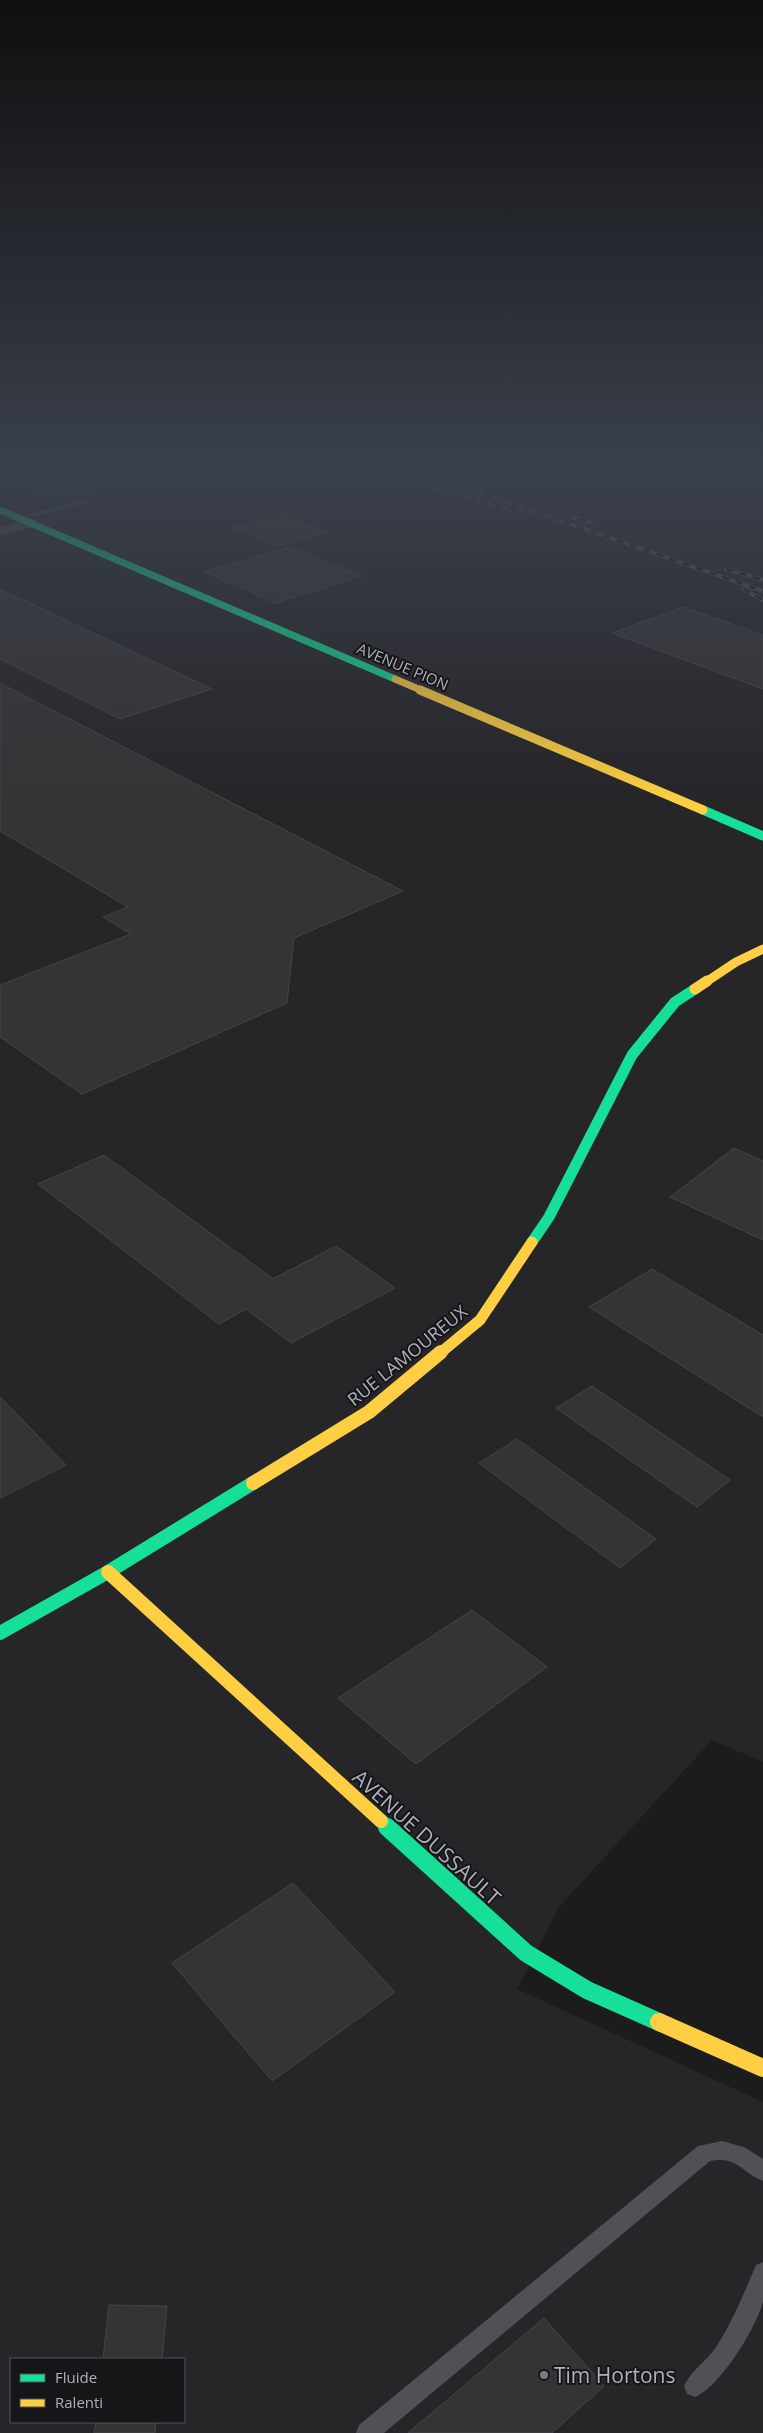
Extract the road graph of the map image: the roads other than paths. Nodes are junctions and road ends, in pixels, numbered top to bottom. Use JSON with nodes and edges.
{"nodes":[{"id":1,"x":153,"y":576,"type":"edge"},
{"id":2,"x":763,"y":836,"type":"edge"},
{"id":3,"x":763,"y":949,"type":"edge"},
{"id":4,"x":108,"y":1572,"type":"junction"},
{"id":5,"x":0,"y":1633,"type":"edge"},
{"id":6,"x":763,"y":2068,"type":"edge"},
{"id":7,"x":763,"y":2172,"type":"edge"},
{"id":8,"x":763,"y":2272,"type":"edge"},
{"id":9,"x":695,"y":2386,"type":"dead end"},
{"id":10,"x":367,"y":2433,"type":"edge"}],
"edges":[{"from":1,"to":2,"type":"street","name":"AVENUE PION"},
{"from":3,"to":4,"type":"street","name":"RUE LAMOUREUX"},
{"from":4,"to":5,"type":"street","name":"RUE LAMOUREUX"},
{"from":4,"to":6,"type":"street","name":"AVENUE DUSSAULT"},
{"from":7,"to":10,"type":"lane"},
{"from":8,"to":9,"type":"lane"}]}
